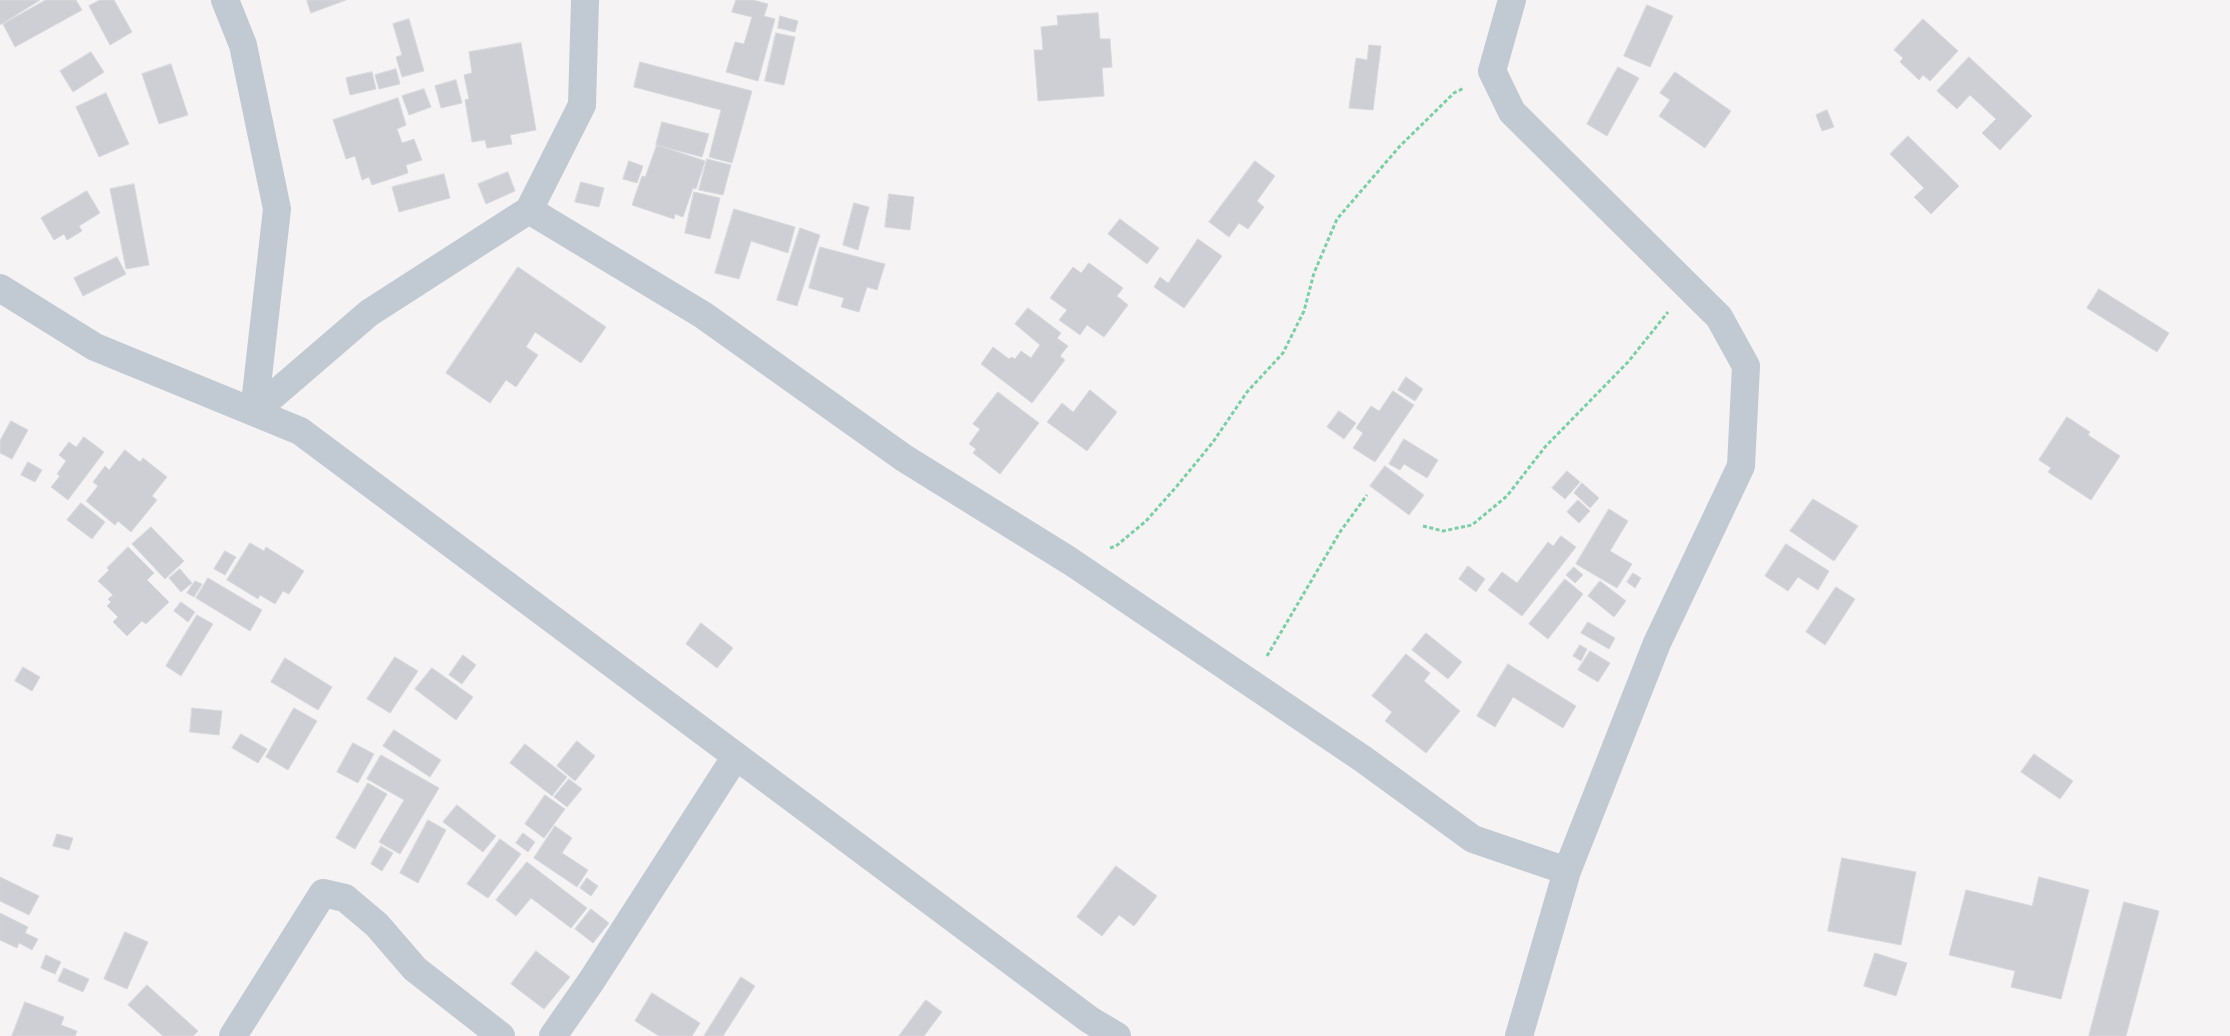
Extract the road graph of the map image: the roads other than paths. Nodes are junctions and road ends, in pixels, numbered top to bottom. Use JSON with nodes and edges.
{"nodes":[{"id":1,"x":225,"y":0,"type":"edge"},
{"id":2,"x":585,"y":0,"type":"edge"},
{"id":3,"x":1512,"y":0,"type":"edge"},
{"id":4,"x":529,"y":210,"type":"junction"},
{"id":5,"x":0,"y":288,"type":"edge"},
{"id":6,"x":254,"y":412,"type":"junction"},
{"id":7,"x":736,"y":756,"type":"junction"},
{"id":8,"x":1567,"y":872,"type":"junction"},
{"id":9,"x":233,"y":1036,"type":"edge"},
{"id":10,"x":501,"y":1036,"type":"edge"},
{"id":11,"x":553,"y":1036,"type":"edge"},
{"id":12,"x":1118,"y":1036,"type":"edge"},
{"id":13,"x":1519,"y":1036,"type":"edge"}],
"edges":[{"from":1,"to":6,"type":"street"},
{"from":2,"to":4,"type":"street"},
{"from":3,"to":8,"type":"street"},
{"from":4,"to":6,"type":"street"},
{"from":4,"to":8,"type":"street"},
{"from":5,"to":6,"type":"street"},
{"from":6,"to":7,"type":"street"},
{"from":7,"to":11,"type":"street"},
{"from":7,"to":12,"type":"street"},
{"from":8,"to":13,"type":"street"},
{"from":9,"to":10,"type":"street"}]}
